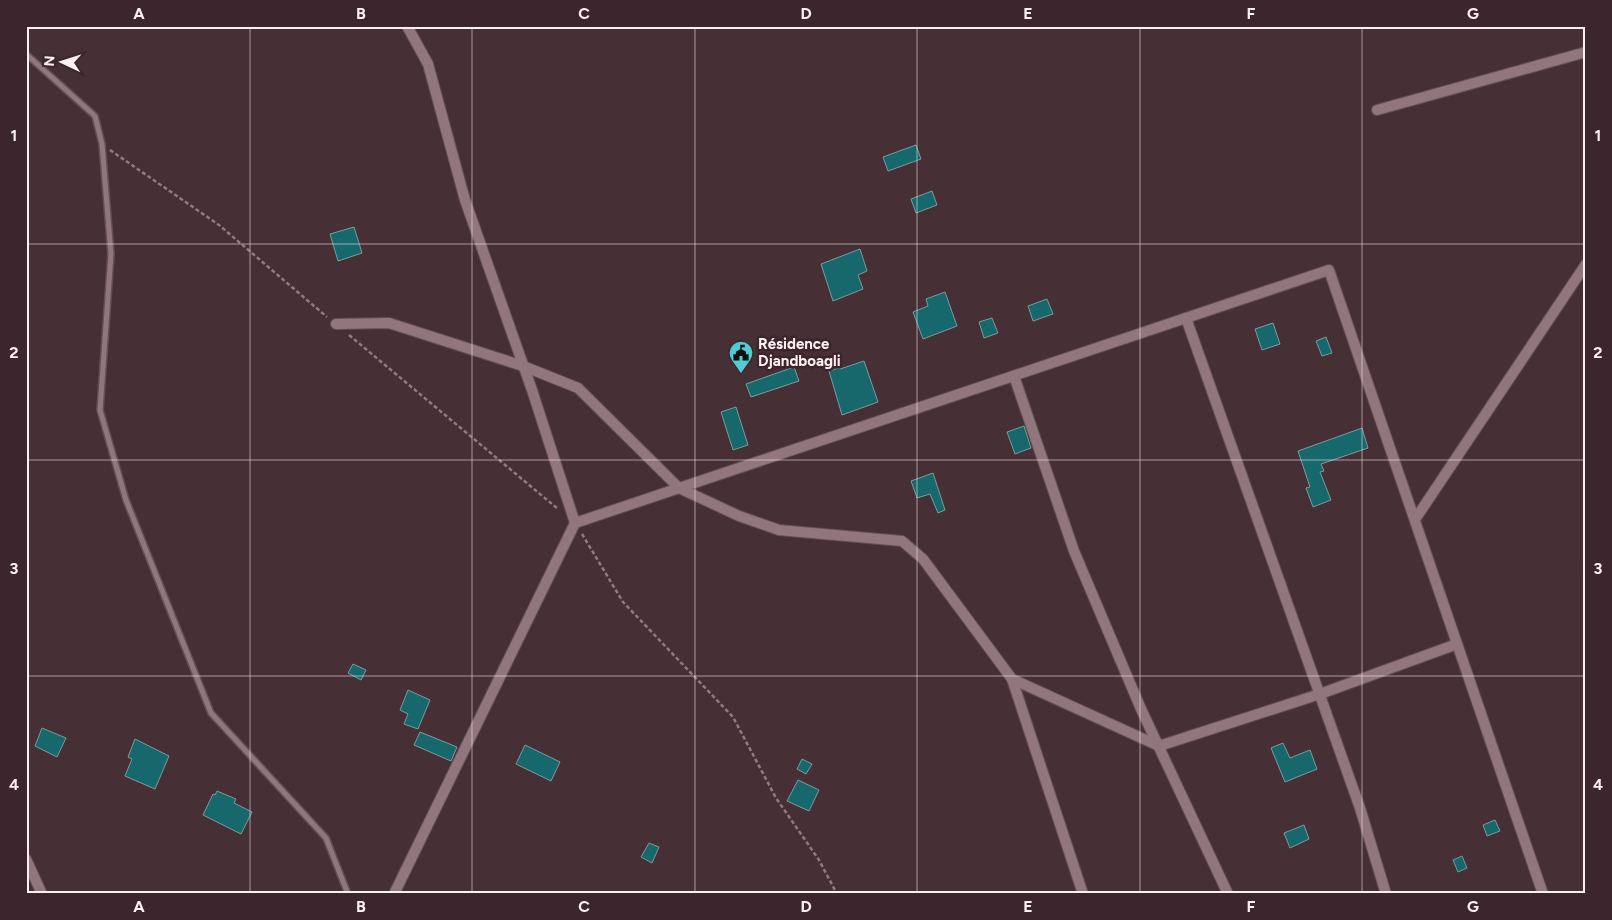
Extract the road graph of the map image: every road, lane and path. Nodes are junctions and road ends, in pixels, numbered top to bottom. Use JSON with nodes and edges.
{"nodes":[{"id":1,"x":407,"y":26,"type":"edge"},
{"id":2,"x":1586,"y":52,"type":"edge"},
{"id":3,"x":26,"y":54,"type":"edge"},
{"id":4,"x":1377,"y":110,"type":"dead end"},
{"id":5,"x":102,"y":144,"type":"junction"},
{"id":6,"x":1586,"y":264,"type":"edge"},
{"id":7,"x":1186,"y":318,"type":"junction"},
{"id":8,"x":336,"y":324,"type":"junction"},
{"id":9,"x":523,"y":366,"type":"junction"},
{"id":10,"x":1014,"y":376,"type":"junction"},
{"id":11,"x":680,"y":488,"type":"junction"},
{"id":12,"x":560,"y":511,"type":"dead end"},
{"id":13,"x":1416,"y":518,"type":"junction"},
{"id":14,"x":575,"y":523,"type":"junction"},
{"id":15,"x":1457,"y":644,"type":"junction"},
{"id":16,"x":1012,"y":679,"type":"junction"},
{"id":17,"x":1320,"y":694,"type":"junction"},
{"id":18,"x":1159,"y":746,"type":"junction"},
{"id":19,"x":26,"y":859,"type":"edge"},
{"id":20,"x":42,"y":894,"type":"edge"},
{"id":21,"x":348,"y":894,"type":"edge"},
{"id":22,"x":394,"y":894,"type":"edge"},
{"id":23,"x":837,"y":894,"type":"edge"},
{"id":24,"x":1083,"y":894,"type":"edge"},
{"id":25,"x":1228,"y":894,"type":"edge"},
{"id":26,"x":1386,"y":894,"type":"edge"},
{"id":27,"x":1543,"y":894,"type":"edge"}],
"edges":[{"from":1,"to":9,"type":"street"},
{"from":2,"to":4,"type":"street"},
{"from":3,"to":5,"type":"lane"},
{"from":5,"to":8,"type":"path"},
{"from":5,"to":21,"type":"lane"},
{"from":6,"to":13,"type":"street"},
{"from":7,"to":10,"type":"street"},
{"from":7,"to":13,"type":"street"},
{"from":7,"to":17,"type":"street"},
{"from":8,"to":9,"type":"street"},
{"from":8,"to":12,"type":"path"},
{"from":9,"to":11,"type":"street"},
{"from":9,"to":14,"type":"street"},
{"from":10,"to":11,"type":"street"},
{"from":10,"to":18,"type":"street"},
{"from":11,"to":14,"type":"street"},
{"from":11,"to":16,"type":"street"},
{"from":13,"to":15,"type":"street"},
{"from":14,"to":22,"type":"street"},
{"from":14,"to":23,"type":"path"},
{"from":15,"to":17,"type":"street"},
{"from":15,"to":27,"type":"street"},
{"from":16,"to":18,"type":"street"},
{"from":16,"to":24,"type":"street"},
{"from":17,"to":18,"type":"street"},
{"from":17,"to":26,"type":"street"},
{"from":18,"to":25,"type":"street"},
{"from":19,"to":20,"type":"street"}]}
